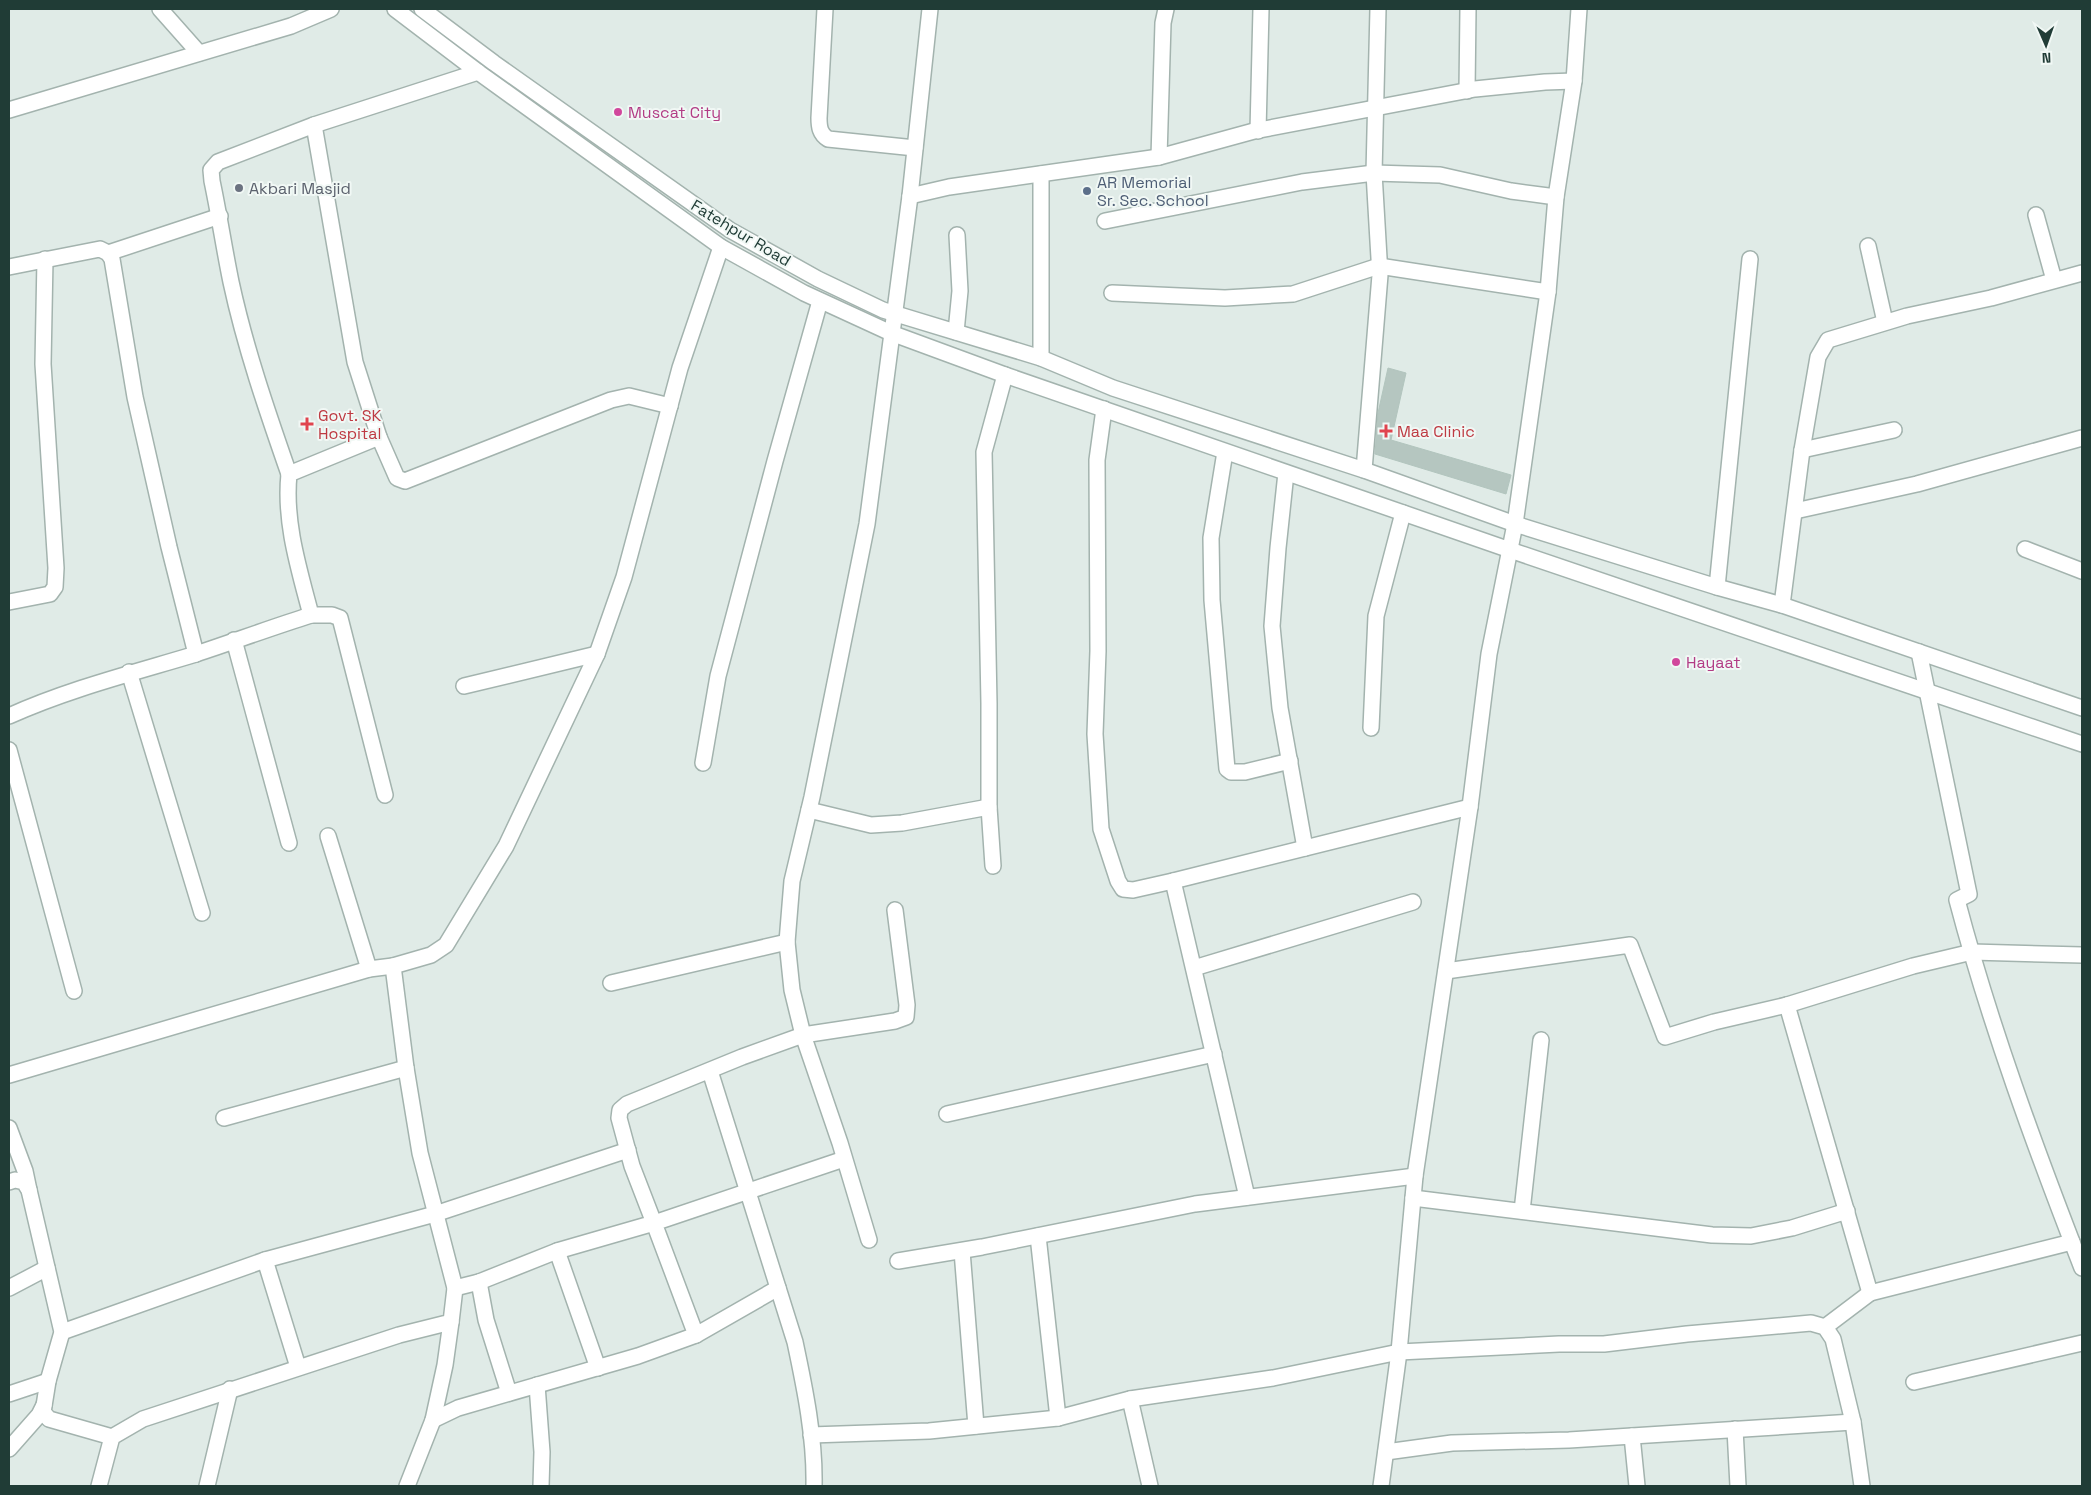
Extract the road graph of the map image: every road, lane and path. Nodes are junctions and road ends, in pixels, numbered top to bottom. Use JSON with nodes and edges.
{"nodes":[{"id":1,"x":160,"y":9,"type":"edge"},
{"id":2,"x":332,"y":9,"type":"edge"},
{"id":3,"x":395,"y":9,"type":"edge"},
{"id":4,"x":422,"y":9,"type":"edge"},
{"id":5,"x":825,"y":9,"type":"edge"},
{"id":6,"x":930,"y":9,"type":"edge"},
{"id":7,"x":1166,"y":9,"type":"edge"},
{"id":8,"x":1261,"y":9,"type":"edge"},
{"id":9,"x":1378,"y":9,"type":"edge"},
{"id":10,"x":1468,"y":9,"type":"edge"},
{"id":11,"x":1579,"y":9,"type":"edge"},
{"id":12,"x":200,"y":53,"type":"junction"},
{"id":13,"x":478,"y":72,"type":"junction"},
{"id":14,"x":1574,"y":81,"type":"junction"},
{"id":15,"x":1467,"y":91,"type":"junction"},
{"id":16,"x":9,"y":110,"type":"edge"},
{"id":17,"x":1374,"y":110,"type":"junction"},
{"id":18,"x":314,"y":125,"type":"junction"},
{"id":19,"x":1258,"y":131,"type":"junction"},
{"id":20,"x":915,"y":148,"type":"junction"},
{"id":21,"x":1158,"y":157,"type":"junction"},
{"id":22,"x":1374,"y":173,"type":"junction"},
{"id":23,"x":1041,"y":174,"type":"junction"},
{"id":24,"x":910,"y":196,"type":"junction"},
{"id":25,"x":1556,"y":197,"type":"junction"},
{"id":26,"x":2036,"y":215,"type":"dead end"},
{"id":27,"x":220,"y":216,"type":"junction"},
{"id":28,"x":1105,"y":222,"type":"dead end"},
{"id":29,"x":957,"y":235,"type":"dead end"},
{"id":30,"x":1868,"y":246,"type":"dead end"},
{"id":31,"x":721,"y":247,"type":"junction"},
{"id":32,"x":108,"y":253,"type":"junction"},
{"id":33,"x":45,"y":259,"type":"junction"},
{"id":34,"x":1750,"y":259,"type":"dead end"},
{"id":35,"x":1379,"y":266,"type":"junction"},
{"id":36,"x":9,"y":267,"type":"edge"},
{"id":37,"x":2082,"y":273,"type":"edge"},
{"id":38,"x":2054,"y":280,"type":"junction"},
{"id":39,"x":1548,"y":292,"type":"junction"},
{"id":40,"x":1112,"y":293,"type":"dead end"},
{"id":41,"x":820,"y":301,"type":"junction"},
{"id":42,"x":894,"y":314,"type":"junction"},
{"id":43,"x":1885,"y":322,"type":"junction"},
{"id":44,"x":956,"y":332,"type":"junction"},
{"id":45,"x":891,"y":333,"type":"junction"},
{"id":46,"x":1041,"y":358,"type":"junction"},
{"id":47,"x":1005,"y":375,"type":"junction"},
{"id":48,"x":670,"y":406,"type":"junction"},
{"id":49,"x":1104,"y":409,"type":"junction"},
{"id":50,"x":1894,"y":430,"type":"dead end"},
{"id":51,"x":379,"y":437,"type":"junction"},
{"id":52,"x":2082,"y":438,"type":"edge"},
{"id":53,"x":1802,"y":450,"type":"junction"},
{"id":54,"x":1225,"y":452,"type":"junction"},
{"id":55,"x":1364,"y":470,"type":"junction"},
{"id":56,"x":1286,"y":473,"type":"junction"},
{"id":57,"x":289,"y":474,"type":"junction"},
{"id":58,"x":1795,"y":511,"type":"junction"},
{"id":59,"x":1404,"y":513,"type":"junction"},
{"id":60,"x":1515,"y":524,"type":"junction"},
{"id":61,"x":2026,"y":549,"type":"dead end"},
{"id":62,"x":1510,"y":550,"type":"junction"},
{"id":63,"x":2082,"y":571,"type":"edge"},
{"id":64,"x":1717,"y":587,"type":"junction"},
{"id":65,"x":9,"y":602,"type":"edge"},
{"id":66,"x":1782,"y":605,"type":"junction"},
{"id":67,"x":311,"y":615,"type":"junction"},
{"id":68,"x":234,"y":640,"type":"junction"},
{"id":69,"x":1919,"y":652,"type":"junction"},
{"id":70,"x":196,"y":654,"type":"junction"},
{"id":71,"x":597,"y":654,"type":"junction"},
{"id":72,"x":129,"y":672,"type":"junction"},
{"id":73,"x":464,"y":686,"type":"dead end"},
{"id":74,"x":1927,"y":691,"type":"junction"},
{"id":75,"x":2082,"y":708,"type":"edge"},
{"id":76,"x":9,"y":716,"type":"edge"},
{"id":77,"x":1371,"y":728,"type":"dead end"},
{"id":78,"x":2082,"y":744,"type":"edge"},
{"id":79,"x":9,"y":750,"type":"edge"},
{"id":80,"x":1290,"y":761,"type":"junction"},
{"id":81,"x":703,"y":763,"type":"dead end"},
{"id":82,"x":385,"y":795,"type":"dead end"},
{"id":83,"x":989,"y":807,"type":"junction"},
{"id":84,"x":1470,"y":807,"type":"junction"},
{"id":85,"x":809,"y":810,"type":"junction"},
{"id":86,"x":328,"y":836,"type":"dead end"},
{"id":87,"x":289,"y":843,"type":"dead end"},
{"id":88,"x":1305,"y":848,"type":"junction"},
{"id":89,"x":993,"y":866,"type":"dead end"},
{"id":90,"x":1173,"y":881,"type":"junction"},
{"id":91,"x":1413,"y":902,"type":"dead end"},
{"id":92,"x":896,"y":910,"type":"dead end"},
{"id":93,"x":202,"y":913,"type":"dead end"},
{"id":94,"x":787,"y":942,"type":"junction"},
{"id":95,"x":1972,"y":952,"type":"junction"},
{"id":96,"x":2082,"y":955,"type":"edge"},
{"id":97,"x":394,"y":966,"type":"junction"},
{"id":98,"x":369,"y":968,"type":"junction"},
{"id":99,"x":1194,"y":968,"type":"junction"},
{"id":100,"x":1446,"y":971,"type":"junction"},
{"id":101,"x":611,"y":983,"type":"dead end"},
{"id":102,"x":74,"y":991,"type":"dead end"},
{"id":103,"x":1787,"y":1005,"type":"junction"},
{"id":104,"x":803,"y":1035,"type":"junction"},
{"id":105,"x":1541,"y":1040,"type":"dead end"},
{"id":106,"x":1214,"y":1054,"type":"junction"},
{"id":107,"x":406,"y":1068,"type":"junction"},
{"id":108,"x":710,"y":1071,"type":"junction"},
{"id":109,"x":9,"y":1075,"type":"edge"},
{"id":110,"x":947,"y":1114,"type":"dead end"},
{"id":111,"x":224,"y":1118,"type":"dead end"},
{"id":112,"x":9,"y":1128,"type":"edge"},
{"id":113,"x":628,"y":1150,"type":"junction"},
{"id":114,"x":844,"y":1159,"type":"junction"},
{"id":115,"x":1415,"y":1176,"type":"junction"},
{"id":116,"x":9,"y":1182,"type":"edge"},
{"id":117,"x":29,"y":1190,"type":"junction"},
{"id":118,"x":747,"y":1191,"type":"junction"},
{"id":119,"x":1248,"y":1197,"type":"junction"},
{"id":120,"x":1414,"y":1198,"type":"junction"},
{"id":121,"x":1522,"y":1211,"type":"junction"},
{"id":122,"x":1847,"y":1211,"type":"junction"},
{"id":123,"x":435,"y":1214,"type":"junction"},
{"id":124,"x":654,"y":1222,"type":"junction"},
{"id":125,"x":1038,"y":1236,"type":"junction"},
{"id":126,"x":869,"y":1240,"type":"dead end"},
{"id":127,"x":2072,"y":1242,"type":"junction"},
{"id":128,"x":557,"y":1251,"type":"junction"},
{"id":129,"x":962,"y":1251,"type":"junction"},
{"id":130,"x":265,"y":1260,"type":"junction"},
{"id":131,"x":898,"y":1261,"type":"dead end"},
{"id":132,"x":47,"y":1268,"type":"junction"},
{"id":133,"x":2082,"y":1268,"type":"edge"},
{"id":134,"x":480,"y":1282,"type":"junction"},
{"id":135,"x":9,"y":1288,"type":"edge"},
{"id":136,"x":455,"y":1288,"type":"junction"},
{"id":137,"x":778,"y":1288,"type":"junction"},
{"id":138,"x":1870,"y":1293,"type":"junction"},
{"id":139,"x":451,"y":1322,"type":"junction"},
{"id":140,"x":1825,"y":1326,"type":"junction"},
{"id":141,"x":62,"y":1332,"type":"junction"},
{"id":142,"x":696,"y":1335,"type":"junction"},
{"id":143,"x":2082,"y":1343,"type":"edge"},
{"id":144,"x":1399,"y":1352,"type":"junction"},
{"id":145,"x":298,"y":1367,"type":"junction"},
{"id":146,"x":598,"y":1368,"type":"junction"},
{"id":147,"x":48,"y":1381,"type":"junction"},
{"id":148,"x":1914,"y":1382,"type":"dead end"},
{"id":149,"x":537,"y":1384,"type":"junction"},
{"id":150,"x":230,"y":1389,"type":"junction"},
{"id":151,"x":509,"y":1393,"type":"junction"},
{"id":152,"x":9,"y":1394,"type":"edge"},
{"id":153,"x":1130,"y":1399,"type":"junction"},
{"id":154,"x":44,"y":1405,"type":"junction"},
{"id":155,"x":1058,"y":1418,"type":"junction"},
{"id":156,"x":433,"y":1420,"type":"junction"},
{"id":157,"x":1853,"y":1422,"type":"junction"},
{"id":158,"x":976,"y":1426,"type":"junction"},
{"id":159,"x":1735,"y":1428,"type":"junction"},
{"id":160,"x":811,"y":1435,"type":"junction"},
{"id":161,"x":1632,"y":1436,"type":"junction"},
{"id":162,"x":112,"y":1437,"type":"junction"},
{"id":163,"x":9,"y":1449,"type":"edge"},
{"id":164,"x":1386,"y":1452,"type":"junction"},
{"id":165,"x":99,"y":1486,"type":"edge"},
{"id":166,"x":208,"y":1486,"type":"edge"},
{"id":167,"x":407,"y":1486,"type":"edge"},
{"id":168,"x":541,"y":1486,"type":"edge"},
{"id":169,"x":814,"y":1486,"type":"edge"},
{"id":170,"x":1150,"y":1486,"type":"edge"},
{"id":171,"x":1381,"y":1486,"type":"edge"},
{"id":172,"x":1637,"y":1486,"type":"edge"},
{"id":173,"x":1738,"y":1486,"type":"edge"},
{"id":174,"x":1862,"y":1486,"type":"edge"}],
"edges":[{"from":1,"to":12,"type":"street"},
{"from":2,"to":12,"type":"street"},
{"from":3,"to":13,"type":"street"},
{"from":4,"to":42,"type":"street","name":"Fatehpur Road"},
{"from":5,"to":20,"type":"street"},
{"from":6,"to":20,"type":"street"},
{"from":7,"to":21,"type":"street"},
{"from":8,"to":19,"type":"street"},
{"from":9,"to":17,"type":"street"},
{"from":10,"to":15,"type":"street"},
{"from":11,"to":14,"type":"street"},
{"from":12,"to":16,"type":"street"},
{"from":13,"to":18,"type":"street"},
{"from":13,"to":31,"type":"street"},
{"from":14,"to":15,"type":"street"},
{"from":14,"to":25,"type":"street"},
{"from":15,"to":17,"type":"street"},
{"from":17,"to":19,"type":"street"},
{"from":17,"to":22,"type":"street"},
{"from":18,"to":27,"type":"street"},
{"from":18,"to":51,"type":"street"},
{"from":19,"to":21,"type":"street"},
{"from":20,"to":24,"type":"street"},
{"from":21,"to":23,"type":"street"},
{"from":22,"to":25,"type":"street"},
{"from":22,"to":28,"type":"street"},
{"from":22,"to":35,"type":"street"},
{"from":23,"to":24,"type":"street"},
{"from":23,"to":46,"type":"street"},
{"from":24,"to":42,"type":"street"},
{"from":25,"to":39,"type":"street"},
{"from":26,"to":38,"type":"street"},
{"from":27,"to":32,"type":"street"},
{"from":27,"to":57,"type":"street"},
{"from":29,"to":44,"type":"street"},
{"from":30,"to":43,"type":"street"},
{"from":31,"to":41,"type":"street"},
{"from":31,"to":48,"type":"street"},
{"from":32,"to":33,"type":"street"},
{"from":32,"to":70,"type":"street"},
{"from":33,"to":36,"type":"street"},
{"from":33,"to":65,"type":"street"},
{"from":34,"to":64,"type":"street"},
{"from":35,"to":39,"type":"street"},
{"from":35,"to":40,"type":"street"},
{"from":35,"to":55,"type":"street"},
{"from":37,"to":38,"type":"street"},
{"from":38,"to":43,"type":"street"},
{"from":39,"to":60,"type":"street"},
{"from":41,"to":45,"type":"street"},
{"from":41,"to":81,"type":"street"},
{"from":42,"to":44,"type":"street","name":"Fatehpur Road"},
{"from":42,"to":45,"type":"street"},
{"from":43,"to":53,"type":"street"},
{"from":44,"to":46,"type":"street","name":"Fatehpur Road"},
{"from":45,"to":47,"type":"street"},
{"from":45,"to":85,"type":"street"},
{"from":46,"to":55,"type":"street","name":"Fatehpur Road"},
{"from":47,"to":49,"type":"street"},
{"from":47,"to":83,"type":"street"},
{"from":48,"to":51,"type":"street"},
{"from":48,"to":71,"type":"street"},
{"from":49,"to":54,"type":"street"},
{"from":49,"to":90,"type":"street"},
{"from":50,"to":53,"type":"street"},
{"from":51,"to":57,"type":"street"},
{"from":52,"to":58,"type":"street"},
{"from":53,"to":58,"type":"street"},
{"from":54,"to":56,"type":"street"},
{"from":54,"to":80,"type":"street"},
{"from":55,"to":60,"type":"street","name":"Fatehpur Road"},
{"from":56,"to":59,"type":"street"},
{"from":56,"to":80,"type":"street"},
{"from":57,"to":67,"type":"street"},
{"from":58,"to":66,"type":"street"},
{"from":59,"to":62,"type":"street"},
{"from":59,"to":77,"type":"street"},
{"from":60,"to":62,"type":"street"},
{"from":60,"to":64,"type":"street","name":"Fatehpur Road"},
{"from":61,"to":63,"type":"street"},
{"from":62,"to":74,"type":"street"},
{"from":62,"to":84,"type":"street"},
{"from":64,"to":66,"type":"street","name":"Fatehpur Road"},
{"from":66,"to":69,"type":"street","name":"Fatehpur Road"},
{"from":67,"to":68,"type":"street"},
{"from":67,"to":82,"type":"street"},
{"from":68,"to":70,"type":"street"},
{"from":68,"to":87,"type":"street"},
{"from":69,"to":74,"type":"street"},
{"from":69,"to":75,"type":"street","name":"Fatehpur Road"},
{"from":70,"to":72,"type":"street"},
{"from":71,"to":73,"type":"street"},
{"from":71,"to":97,"type":"street"},
{"from":72,"to":76,"type":"street"},
{"from":72,"to":93,"type":"street"},
{"from":74,"to":78,"type":"street"},
{"from":74,"to":95,"type":"street"},
{"from":79,"to":102,"type":"street"},
{"from":80,"to":88,"type":"street"},
{"from":83,"to":85,"type":"street"},
{"from":83,"to":89,"type":"street"},
{"from":84,"to":88,"type":"street"},
{"from":84,"to":100,"type":"street"},
{"from":85,"to":94,"type":"street"},
{"from":86,"to":98,"type":"street"},
{"from":88,"to":90,"type":"street"},
{"from":90,"to":99,"type":"street"},
{"from":91,"to":99,"type":"street"},
{"from":92,"to":104,"type":"street"},
{"from":94,"to":101,"type":"street"},
{"from":94,"to":104,"type":"street"},
{"from":95,"to":96,"type":"street"},
{"from":95,"to":103,"type":"street"},
{"from":95,"to":127,"type":"street"},
{"from":97,"to":98,"type":"street"},
{"from":97,"to":107,"type":"street"},
{"from":98,"to":109,"type":"street"},
{"from":99,"to":106,"type":"street"},
{"from":100,"to":103,"type":"street"},
{"from":100,"to":115,"type":"street"},
{"from":103,"to":122,"type":"street"},
{"from":104,"to":108,"type":"street"},
{"from":104,"to":114,"type":"street"},
{"from":105,"to":121,"type":"street"},
{"from":106,"to":110,"type":"street"},
{"from":106,"to":119,"type":"street"},
{"from":107,"to":111,"type":"street"},
{"from":107,"to":123,"type":"street"},
{"from":108,"to":113,"type":"street"},
{"from":108,"to":118,"type":"street"},
{"from":112,"to":117,"type":"street"},
{"from":113,"to":123,"type":"street"},
{"from":113,"to":124,"type":"street"},
{"from":114,"to":118,"type":"street"},
{"from":114,"to":126,"type":"street"},
{"from":115,"to":119,"type":"street"},
{"from":115,"to":120,"type":"street"},
{"from":116,"to":117,"type":"street"},
{"from":117,"to":132,"type":"street"},
{"from":118,"to":124,"type":"street"},
{"from":118,"to":137,"type":"street"},
{"from":119,"to":125,"type":"street"},
{"from":120,"to":121,"type":"street"},
{"from":120,"to":144,"type":"street"},
{"from":121,"to":122,"type":"street"},
{"from":122,"to":138,"type":"street"},
{"from":123,"to":130,"type":"street"},
{"from":123,"to":136,"type":"street"},
{"from":124,"to":128,"type":"street"},
{"from":124,"to":142,"type":"street"},
{"from":125,"to":129,"type":"street"},
{"from":125,"to":155,"type":"street"},
{"from":127,"to":133,"type":"street"},
{"from":127,"to":138,"type":"street"},
{"from":128,"to":134,"type":"street"},
{"from":128,"to":146,"type":"street"},
{"from":129,"to":131,"type":"street"},
{"from":129,"to":158,"type":"street"},
{"from":130,"to":141,"type":"street"},
{"from":130,"to":145,"type":"street"},
{"from":132,"to":135,"type":"street"},
{"from":132,"to":141,"type":"street"},
{"from":134,"to":136,"type":"street"},
{"from":134,"to":151,"type":"street"},
{"from":136,"to":139,"type":"street"},
{"from":137,"to":142,"type":"street"},
{"from":137,"to":160,"type":"street"},
{"from":138,"to":140,"type":"street"},
{"from":139,"to":145,"type":"street"},
{"from":139,"to":156,"type":"street"},
{"from":140,"to":144,"type":"street"},
{"from":140,"to":157,"type":"street"},
{"from":141,"to":147,"type":"street"},
{"from":142,"to":146,"type":"street"},
{"from":143,"to":148,"type":"street"},
{"from":144,"to":153,"type":"street"},
{"from":144,"to":164,"type":"street"},
{"from":145,"to":150,"type":"street"},
{"from":146,"to":149,"type":"street"},
{"from":147,"to":152,"type":"street"},
{"from":147,"to":154,"type":"street"},
{"from":149,"to":151,"type":"street"},
{"from":149,"to":168,"type":"street"},
{"from":150,"to":162,"type":"street"},
{"from":150,"to":166,"type":"street"},
{"from":151,"to":156,"type":"street"},
{"from":153,"to":155,"type":"street"},
{"from":153,"to":170,"type":"street"},
{"from":154,"to":162,"type":"street"},
{"from":154,"to":163,"type":"street"},
{"from":155,"to":158,"type":"street"},
{"from":156,"to":167,"type":"street"},
{"from":157,"to":159,"type":"street"},
{"from":157,"to":174,"type":"street"},
{"from":158,"to":160,"type":"street"},
{"from":159,"to":161,"type":"street"},
{"from":159,"to":173,"type":"street"},
{"from":160,"to":169,"type":"street"},
{"from":161,"to":164,"type":"street"},
{"from":161,"to":172,"type":"street"},
{"from":162,"to":165,"type":"street"},
{"from":164,"to":171,"type":"street"}]}
